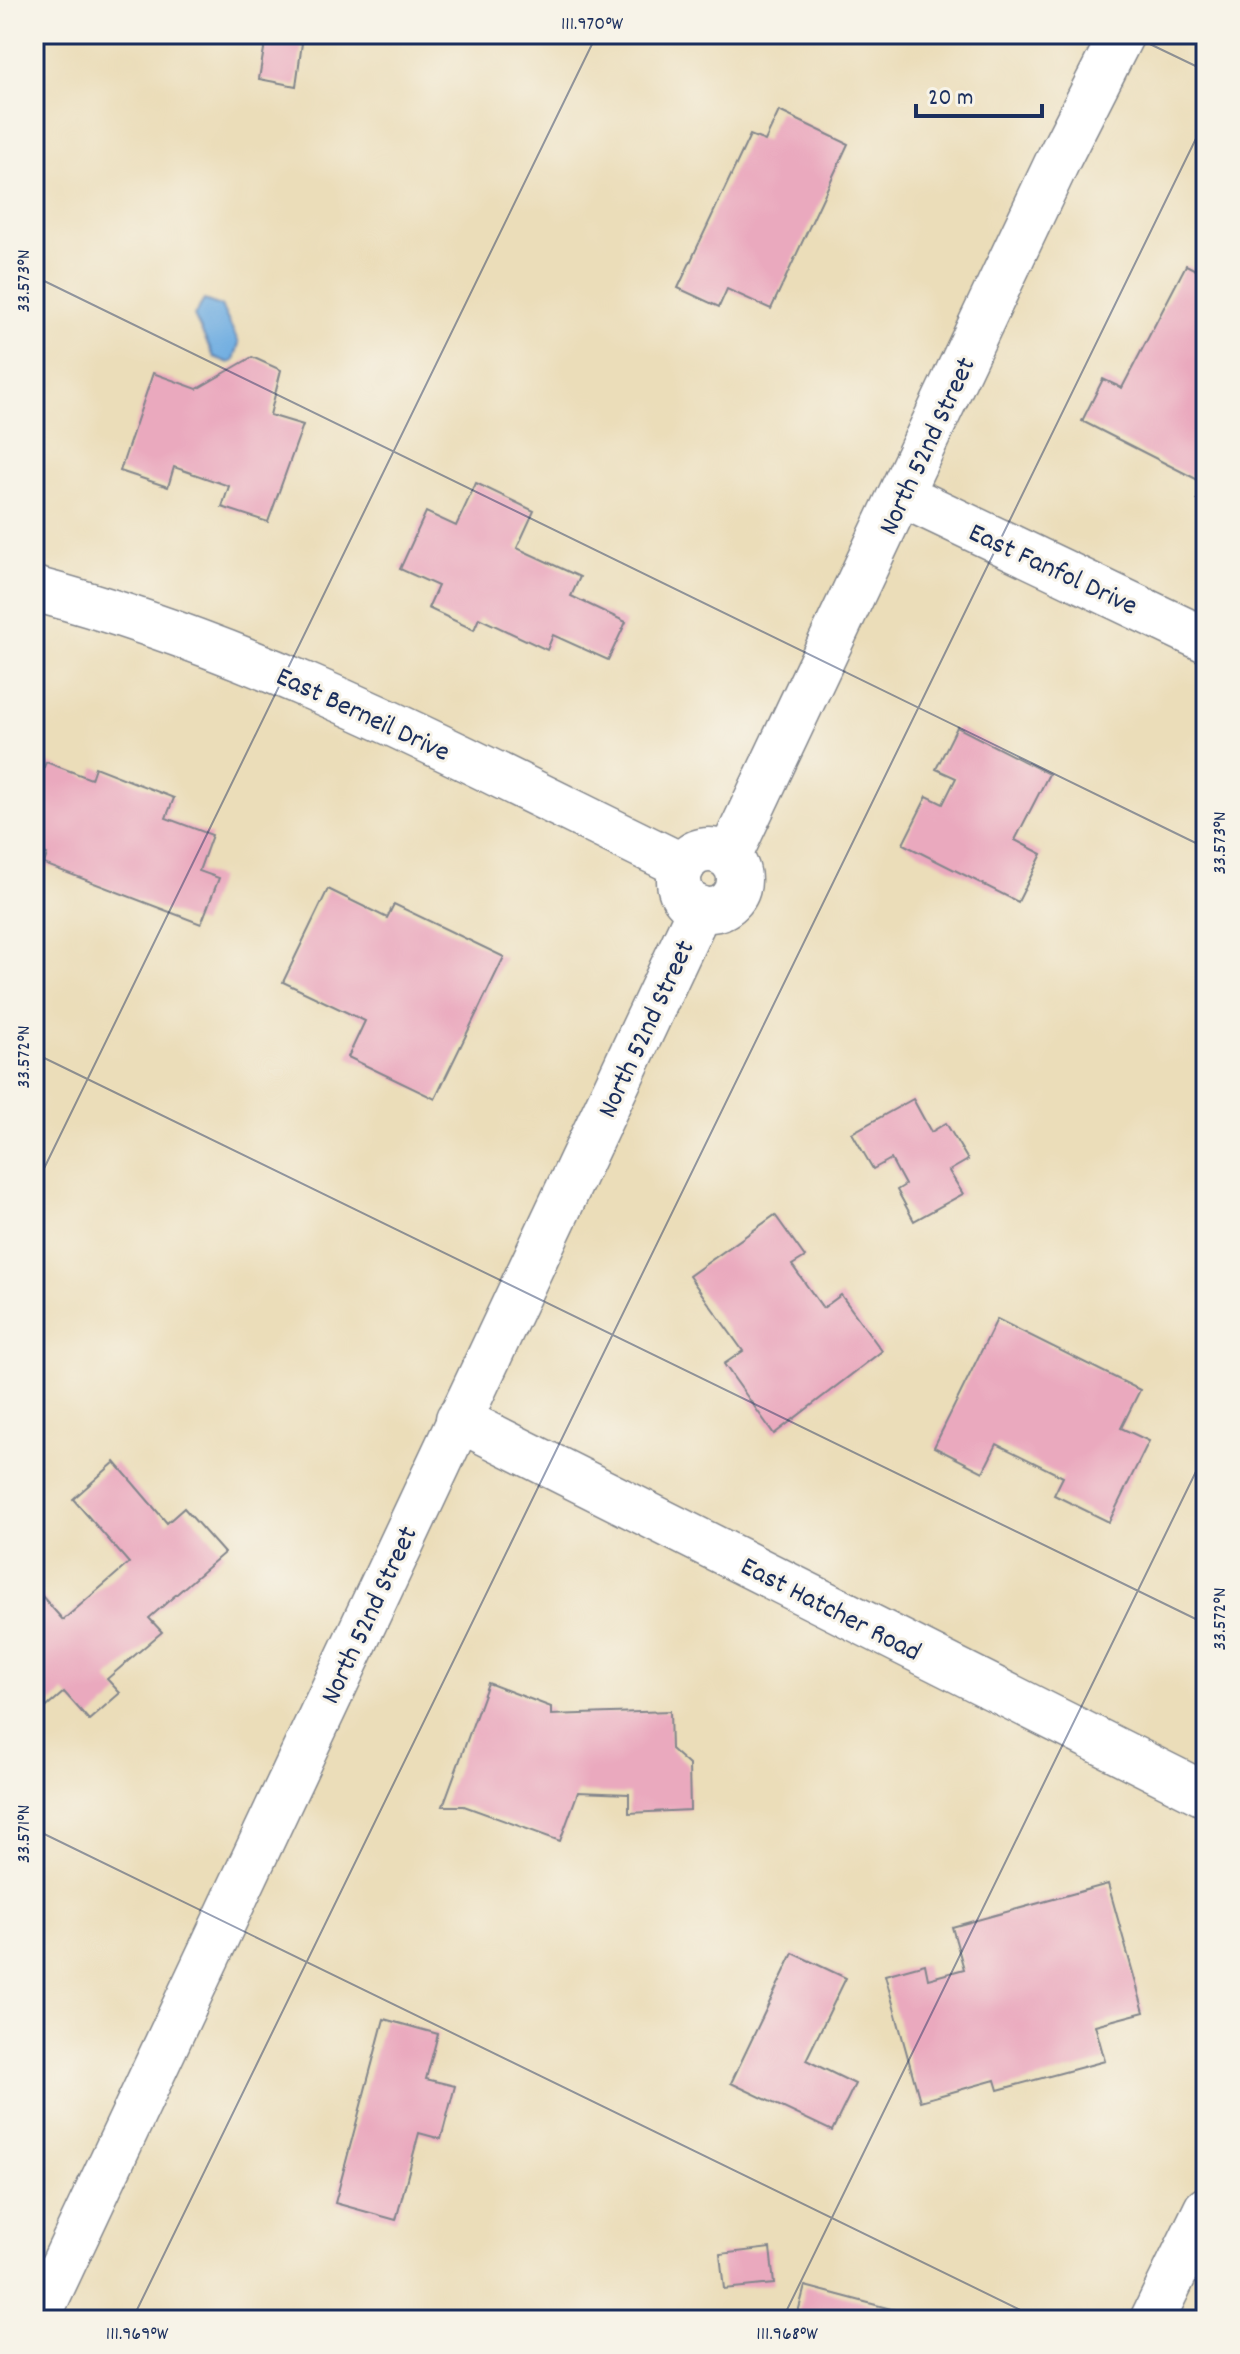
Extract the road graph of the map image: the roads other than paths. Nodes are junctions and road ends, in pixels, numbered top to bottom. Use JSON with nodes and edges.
{"nodes":[{"id":1,"x":1122,"y":34,"type":"edge"},
{"id":2,"x":902,"y":495,"type":"junction"},
{"id":3,"x":34,"y":589,"type":"edge"},
{"id":4,"x":1206,"y":640,"type":"edge"},
{"id":5,"x":729,"y":857,"type":"junction"},
{"id":6,"x":683,"y":866,"type":"junction"},
{"id":7,"x":700,"y":908,"type":"junction"},
{"id":8,"x":458,"y":1419,"type":"junction"},
{"id":9,"x":1206,"y":1795,"type":"edge"},
{"id":10,"x":1206,"y":2209,"type":"edge"},
{"id":11,"x":37,"y":2320,"type":"edge"},
{"id":12,"x":1152,"y":2320,"type":"edge"}],
"edges":[{"from":1,"to":2,"type":"street","name":"North 52nd Street"},
{"from":2,"to":4,"type":"street","name":"East Fanfol Drive"},
{"from":2,"to":5,"type":"street","name":"North 52nd Street"},
{"from":3,"to":6,"type":"street","name":"East Berneil Drive"},
{"from":5,"to":6,"type":"street"},
{"from":5,"to":7,"type":"street"},
{"from":6,"to":7,"type":"street"},
{"from":7,"to":8,"type":"street","name":"North 52nd Street"},
{"from":8,"to":9,"type":"street","name":"East Hatcher Road"},
{"from":8,"to":11,"type":"street","name":"North 52nd Street"},
{"from":10,"to":12,"type":"street"}]}
